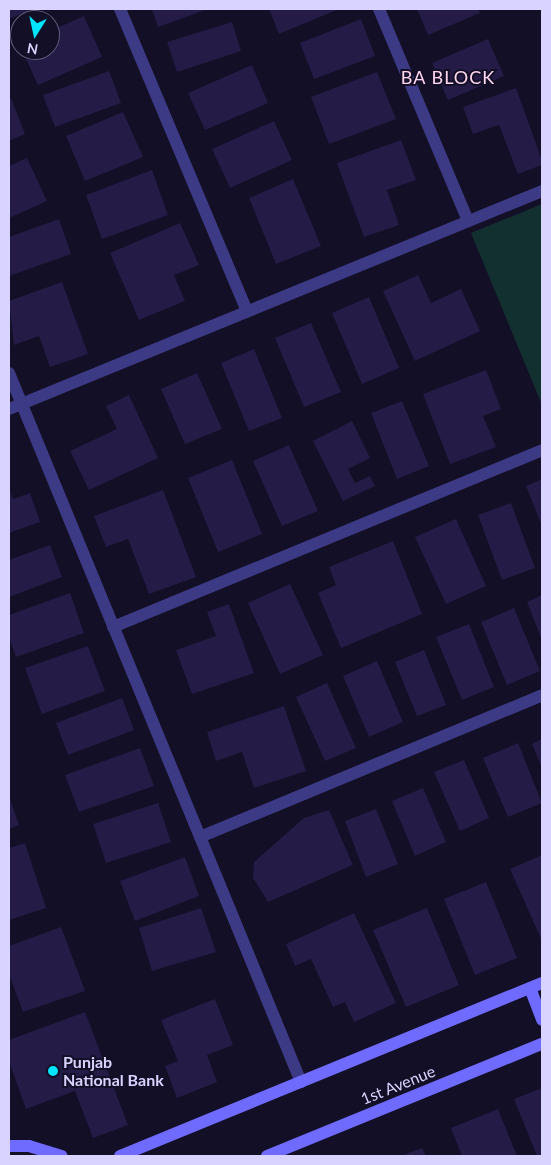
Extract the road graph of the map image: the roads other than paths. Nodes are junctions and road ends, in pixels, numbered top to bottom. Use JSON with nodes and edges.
{"nodes":[{"id":1,"x":120,"y":9,"type":"edge"},
{"id":2,"x":379,"y":9,"type":"edge"},
{"id":3,"x":542,"y":190,"type":"edge"},
{"id":4,"x":468,"y":221,"type":"junction"},
{"id":5,"x":248,"y":312,"type":"junction"},
{"id":6,"x":9,"y":373,"type":"edge"},
{"id":7,"x":22,"y":404,"type":"junction"},
{"id":8,"x":9,"y":410,"type":"edge"},
{"id":9,"x":542,"y":450,"type":"edge"},
{"id":10,"x":113,"y":627,"type":"junction"},
{"id":11,"x":542,"y":696,"type":"edge"},
{"id":12,"x":200,"y":837,"type":"junction"},
{"id":13,"x":542,"y":983,"type":"edge"},
{"id":14,"x":530,"y":988,"type":"junction"},
{"id":15,"x":542,"y":1020,"type":"edge"},
{"id":16,"x":542,"y":1044,"type":"edge"},
{"id":17,"x":300,"y":1082,"type":"junction"},
{"id":18,"x":9,"y":1145,"type":"edge"},
{"id":19,"x":62,"y":1156,"type":"edge"},
{"id":20,"x":120,"y":1156,"type":"edge"},
{"id":21,"x":267,"y":1156,"type":"edge"}],
"edges":[{"from":1,"to":5,"type":"street"},
{"from":2,"to":4,"type":"street"},
{"from":3,"to":4,"type":"street"},
{"from":4,"to":5,"type":"street"},
{"from":5,"to":7,"type":"street"},
{"from":6,"to":7,"type":"street"},
{"from":7,"to":8,"type":"street"},
{"from":7,"to":10,"type":"street"},
{"from":9,"to":10,"type":"street"},
{"from":10,"to":12,"type":"street"},
{"from":11,"to":12,"type":"street"},
{"from":12,"to":17,"type":"street"},
{"from":13,"to":14,"type":"main road"},
{"from":14,"to":15,"type":"main road"},
{"from":14,"to":17,"type":"main road"},
{"from":16,"to":21,"type":"main road","name":"1st Avenue"},
{"from":17,"to":20,"type":"main road"},
{"from":18,"to":19,"type":"main road"}]}
